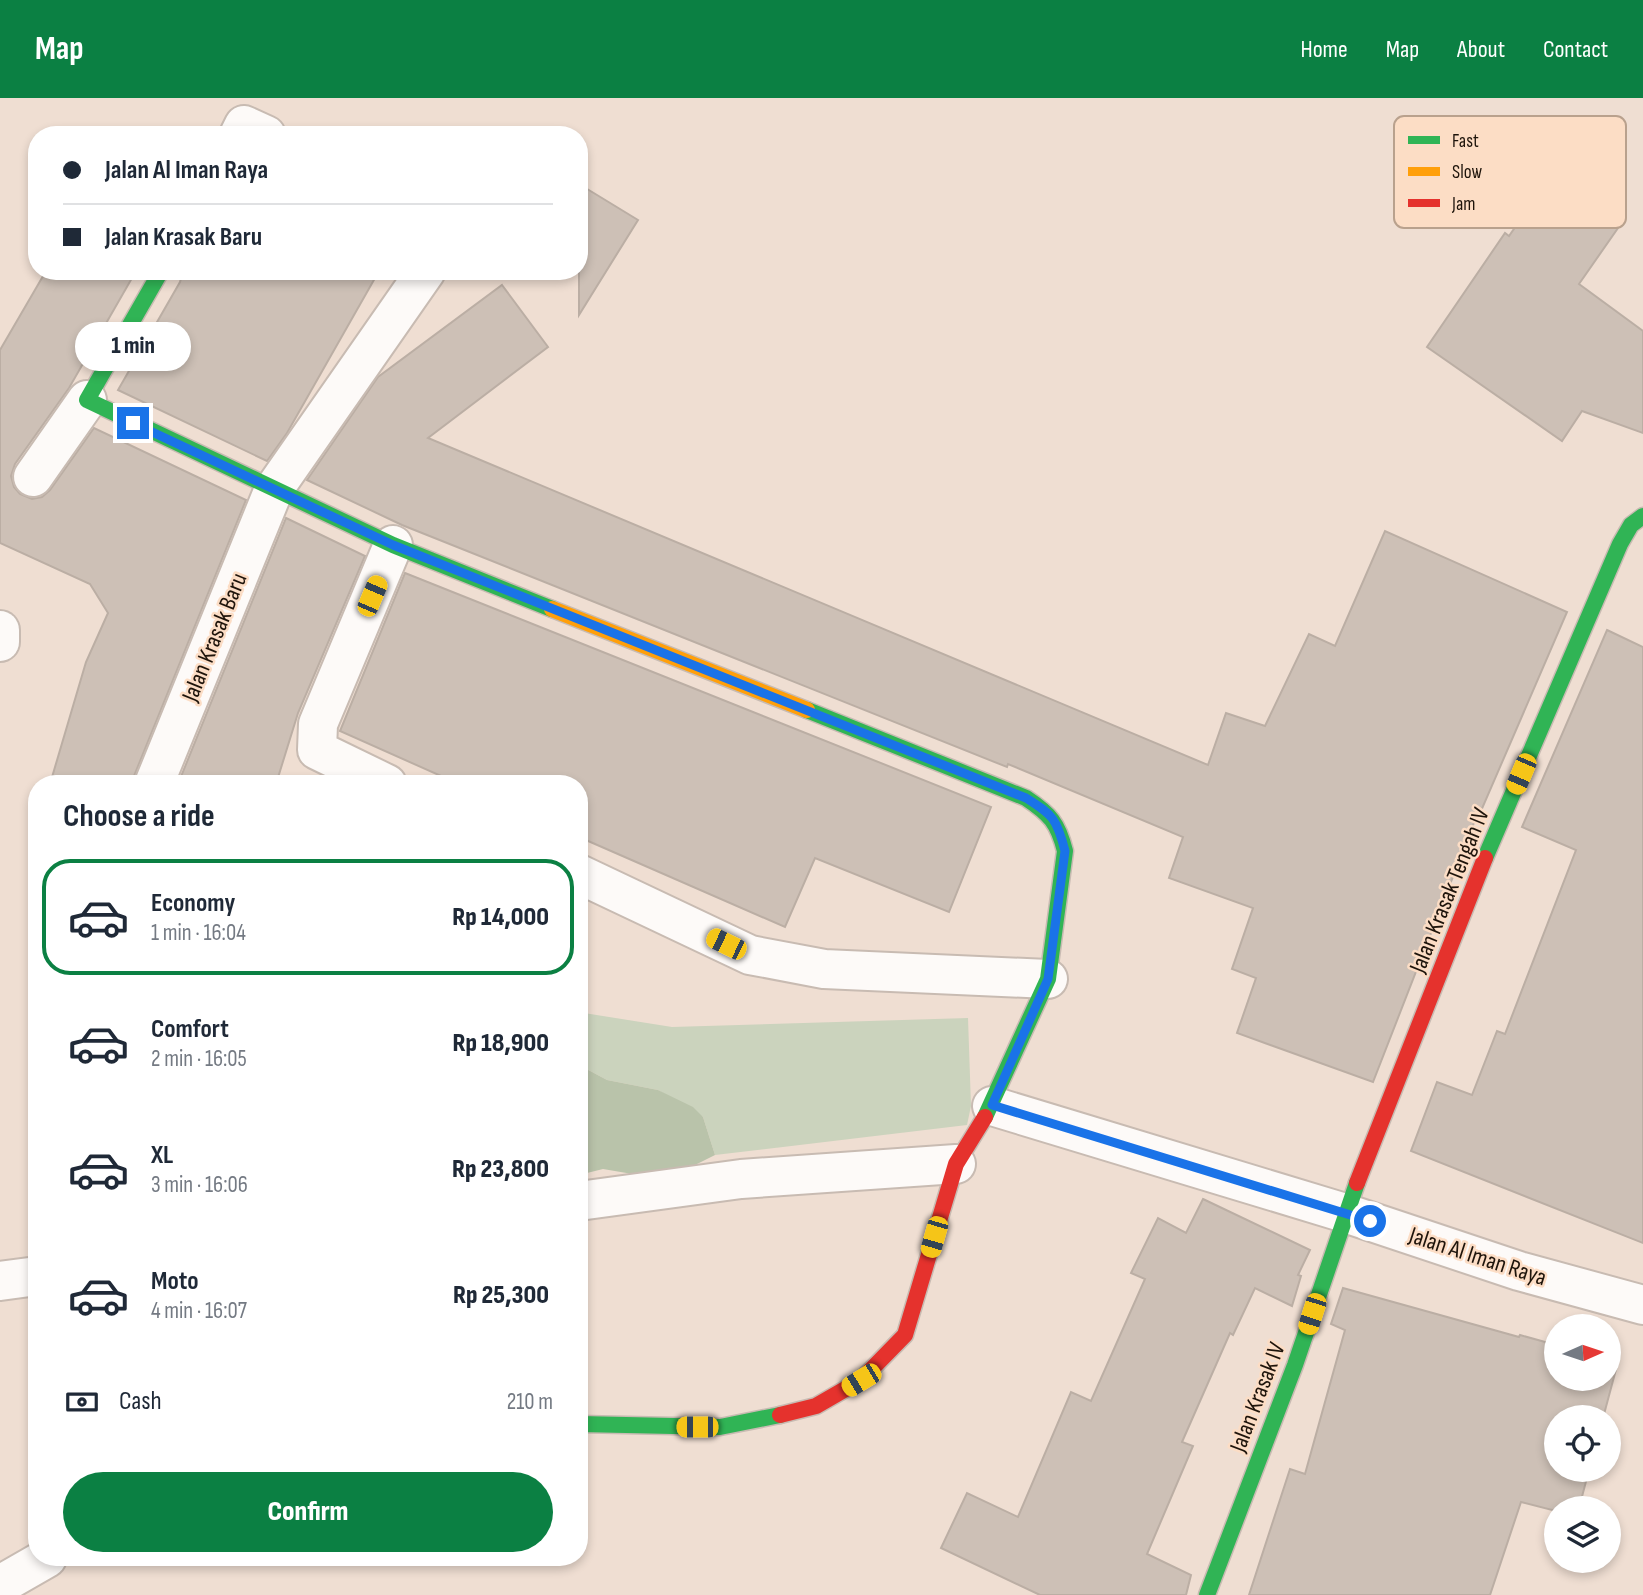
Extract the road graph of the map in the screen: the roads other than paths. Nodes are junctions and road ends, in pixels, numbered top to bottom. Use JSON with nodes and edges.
{"nodes":[{"id":1,"x":156,"y":280,"type":"edge"},
{"id":2,"x":420,"y":280,"type":"edge"},
{"id":3,"x":87,"y":400,"type":"junction"},
{"id":4,"x":33,"y":477,"type":"dead end"},
{"id":5,"x":274,"y":489,"type":"junction"},
{"id":6,"x":1643,"y":516,"type":"edge"},
{"id":7,"x":393,"y":545,"type":"junction"},
{"id":8,"x":0,"y":630,"type":"edge"},
{"id":9,"x":0,"y":642,"type":"edge"},
{"id":10,"x":158,"y":775,"type":"edge"},
{"id":11,"x":368,"y":775,"type":"edge"},
{"id":12,"x":588,"y":878,"type":"edge"},
{"id":13,"x":1048,"y":979,"type":"junction"},
{"id":14,"x":992,"y":1105,"type":"junction"},
{"id":15,"x":956,"y":1164,"type":"junction"},
{"id":16,"x":588,"y":1201,"type":"edge"},
{"id":17,"x":1345,"y":1213,"type":"junction"},
{"id":18,"x":28,"y":1277,"type":"edge"},
{"id":19,"x":0,"y":1281,"type":"edge"},
{"id":20,"x":1643,"y":1306,"type":"edge"},
{"id":21,"x":588,"y":1424,"type":"edge"},
{"id":22,"x":33,"y":1566,"type":"edge"},
{"id":23,"x":0,"y":1585,"type":"edge"},
{"id":24,"x":1207,"y":1595,"type":"edge"}],
"edges":[{"from":1,"to":3,"type":"street"},
{"from":2,"to":5,"type":"street","name":"Jalan Krasak Baru"},
{"from":3,"to":4,"type":"street"},
{"from":3,"to":5,"type":"street"},
{"from":5,"to":7,"type":"street"},
{"from":5,"to":10,"type":"street","name":"Jalan Krasak Baru"},
{"from":6,"to":17,"type":"street","name":"Jalan Krasak Tengah IV"},
{"from":7,"to":11,"type":"street"},
{"from":7,"to":13,"type":"street"},
{"from":8,"to":9,"type":"street"},
{"from":12,"to":13,"type":"street"},
{"from":13,"to":14,"type":"street"},
{"from":14,"to":15,"type":"street"},
{"from":14,"to":17,"type":"street","name":"Jalan Al Iman Raya"},
{"from":15,"to":16,"type":"street"},
{"from":15,"to":21,"type":"street"},
{"from":17,"to":20,"type":"street","name":"Jalan Al Iman Raya"},
{"from":17,"to":24,"type":"street","name":"Jalan Krasak IV"},
{"from":18,"to":19,"type":"street"},
{"from":22,"to":23,"type":"street"}]}
